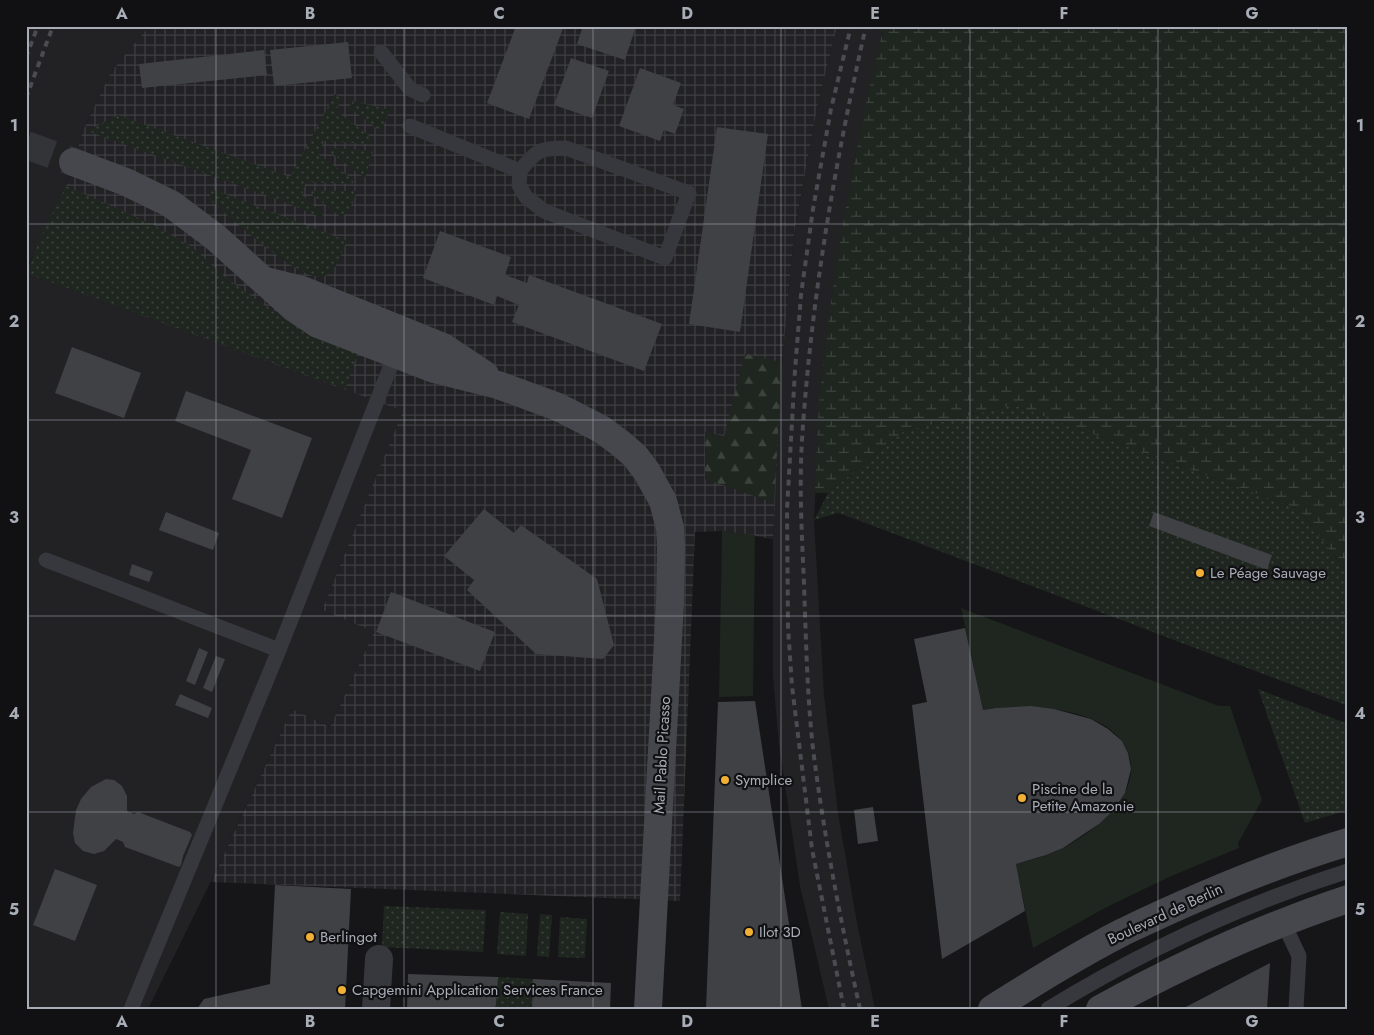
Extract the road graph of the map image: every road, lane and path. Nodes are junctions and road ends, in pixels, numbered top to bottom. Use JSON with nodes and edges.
{"nodes":[{"id":1,"x":380,"y":52,"type":"dead end"},
{"id":2,"x":423,"y":95,"type":"dead end"},
{"id":3,"x":410,"y":126,"type":"dead end"},
{"id":4,"x":73,"y":162,"type":"tunnel mouth"},
{"id":5,"x":520,"y":171,"type":"junction"},
{"id":6,"x":401,"y":343,"type":"junction"},
{"id":7,"x":46,"y":560,"type":"dead end"},
{"id":8,"x":279,"y":650,"type":"junction"},
{"id":9,"x":1348,"y":842,"type":"edge"},
{"id":10,"x":1348,"y":871,"type":"edge"},
{"id":11,"x":1348,"y":899,"type":"edge"},
{"id":12,"x":1283,"y":922,"type":"junction"},
{"id":13,"x":379,"y":959,"type":"dead end"},
{"id":14,"x":131,"y":1009,"type":"edge"},
{"id":15,"x":376,"y":1009,"type":"edge"},
{"id":16,"x":648,"y":1009,"type":"edge"},
{"id":17,"x":992,"y":1009,"type":"edge"},
{"id":18,"x":1048,"y":1009,"type":"edge"},
{"id":19,"x":1100,"y":1009,"type":"edge"},
{"id":20,"x":1296,"y":1009,"type":"edge"}],
"edges":[{"from":1,"to":2,"type":"lane"},
{"from":3,"to":5,"type":"lane"},
{"from":4,"to":6,"type":"street","name":"Mail Pablo Picasso"},
{"from":5,"to":5,"type":"lane"},
{"from":6,"to":8,"type":"lane"},
{"from":6,"to":16,"type":"street","name":"Mail Pablo Picasso"},
{"from":7,"to":8,"type":"lane"},
{"from":8,"to":14,"type":"lane"},
{"from":9,"to":17,"type":"street","name":"Boulevard de Berlin"},
{"from":10,"to":18,"type":"lane"},
{"from":11,"to":12,"type":"street"},
{"from":12,"to":19,"type":"street"},
{"from":12,"to":20,"type":"lane"},
{"from":13,"to":15,"type":"street"}]}
